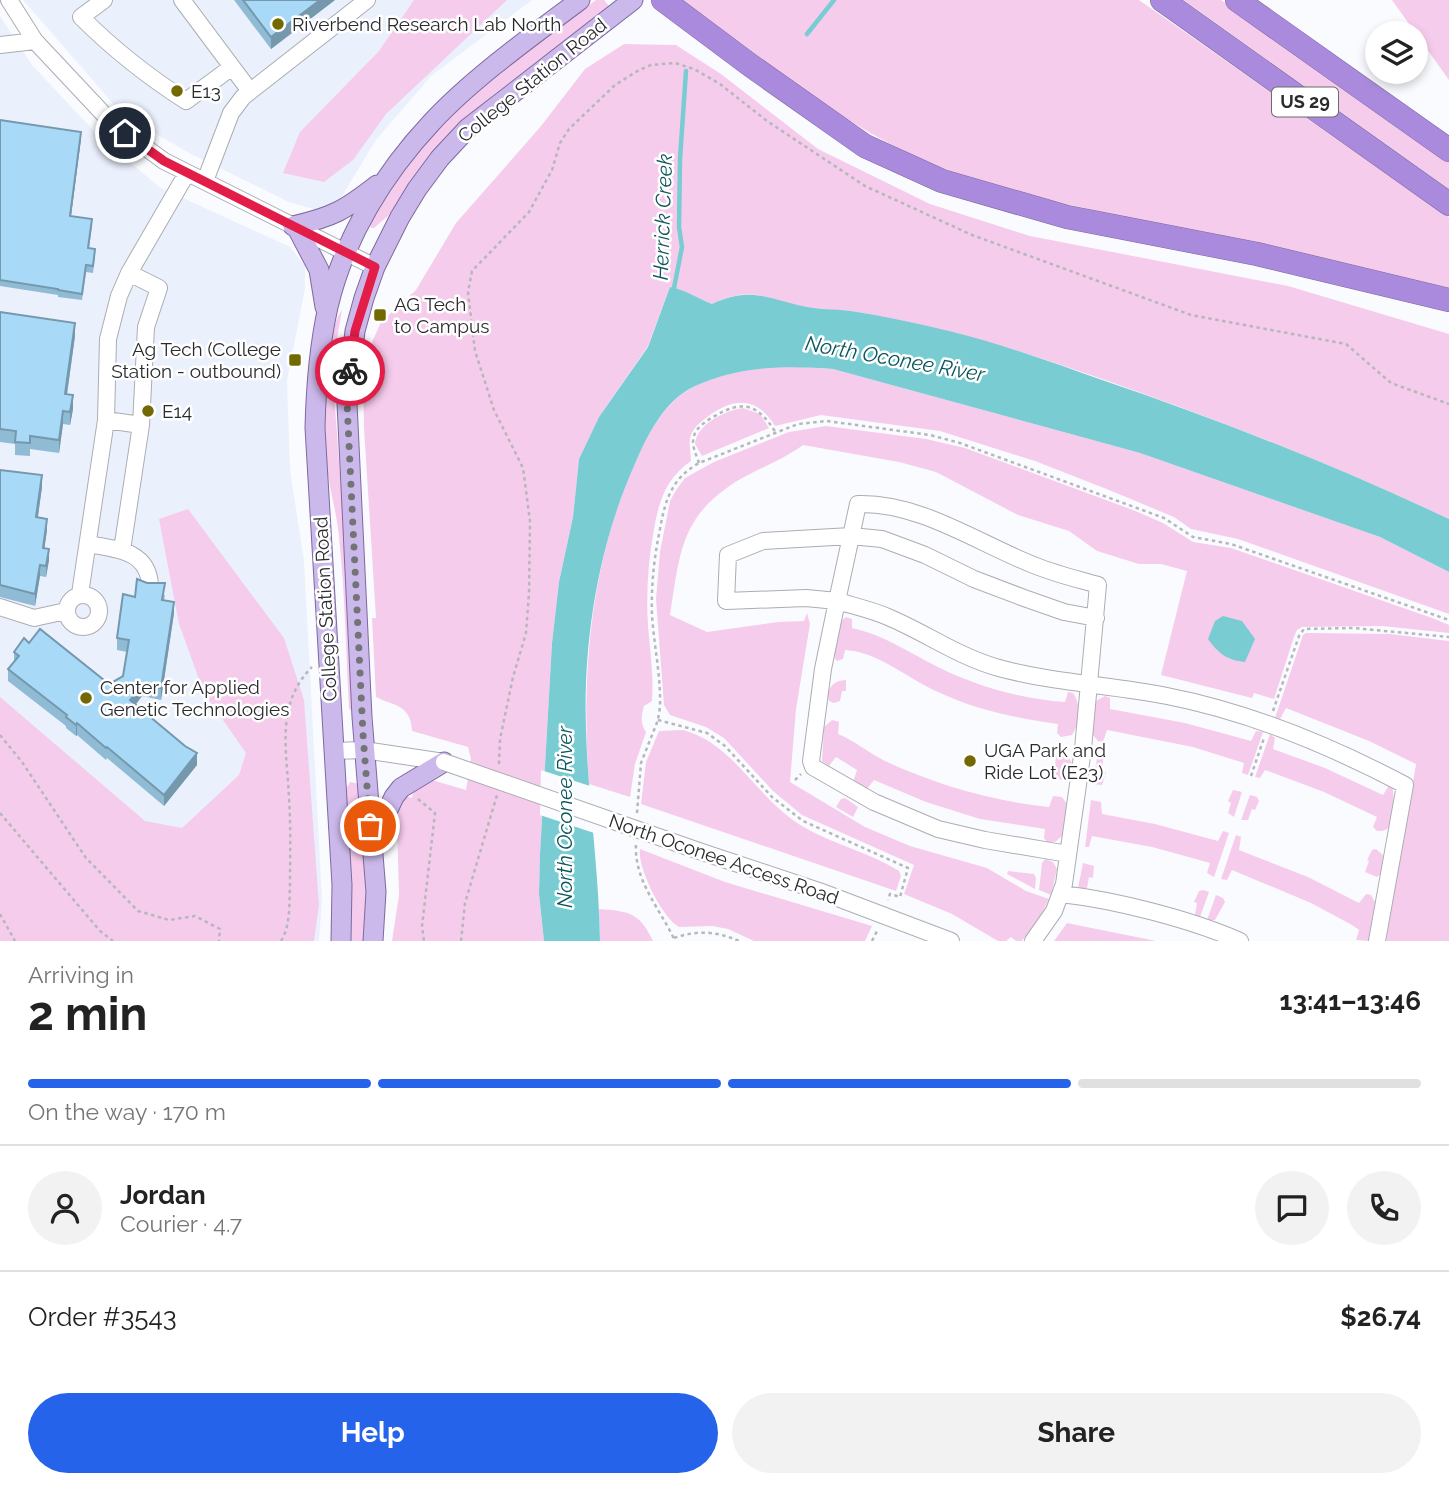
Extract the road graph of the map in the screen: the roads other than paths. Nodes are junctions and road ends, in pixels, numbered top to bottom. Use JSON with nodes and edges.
{"nodes":[{"id":1,"x":9,"y":0,"type":"edge"},
{"id":2,"x":104,"y":0,"type":"edge"},
{"id":3,"x":182,"y":0,"type":"edge"},
{"id":4,"x":367,"y":0,"type":"edge"},
{"id":5,"x":580,"y":0,"type":"edge"},
{"id":6,"x":633,"y":0,"type":"edge"},
{"id":7,"x":663,"y":0,"type":"edge"},
{"id":8,"x":1161,"y":0,"type":"edge"},
{"id":9,"x":1237,"y":0,"type":"edge"},
{"id":10,"x":35,"y":41,"type":"junction"},
{"id":11,"x":0,"y":46,"type":"edge"},
{"id":12,"x":232,"y":67,"type":"junction"},
{"id":13,"x":250,"y":91,"type":"junction"},
{"id":14,"x":1449,"y":150,"type":"edge"},
{"id":15,"x":187,"y":173,"type":"junction"},
{"id":16,"x":389,"y":176,"type":"junction"},
{"id":17,"x":205,"y":181,"type":"junction"},
{"id":18,"x":1449,"y":204,"type":"edge"},
{"id":19,"x":295,"y":227,"type":"junction"},
{"id":20,"x":346,"y":253,"type":"junction"},
{"id":21,"x":375,"y":267,"type":"junction"},
{"id":22,"x":129,"y":273,"type":"junction"},
{"id":23,"x":1449,"y":300,"type":"edge"},
{"id":24,"x":327,"y":315,"type":"junction"},
{"id":25,"x":106,"y":420,"type":"junction"},
{"id":26,"x":141,"y":425,"type":"junction"},
{"id":27,"x":851,"y":536,"type":"junction"},
{"id":28,"x":88,"y":544,"type":"junction"},
{"id":29,"x":122,"y":550,"type":"junction"},
{"id":30,"x":150,"y":585,"type":"edge"},
{"id":31,"x":80,"y":594,"type":"junction"},
{"id":32,"x":837,"y":601,"type":"junction"},
{"id":33,"x":0,"y":607,"type":"edge"},
{"id":34,"x":66,"y":611,"type":"junction"},
{"id":35,"x":1096,"y":618,"type":"junction"},
{"id":36,"x":1089,"y":685,"type":"junction"},
{"id":37,"x":364,"y":750,"type":"junction"},
{"id":38,"x":333,"y":751,"type":"junction"},
{"id":39,"x":444,"y":762,"type":"junction"},
{"id":40,"x":372,"y":845,"type":"junction"},
{"id":41,"x":1068,"y":853,"type":"junction"},
{"id":42,"x":1061,"y":894,"type":"junction"},
{"id":43,"x":341,"y":941,"type":"edge"},
{"id":44,"x":373,"y":941,"type":"edge"},
{"id":45,"x":951,"y":941,"type":"edge"},
{"id":46,"x":1033,"y":941,"type":"edge"},
{"id":47,"x":1240,"y":941,"type":"edge"},
{"id":48,"x":1377,"y":941,"type":"edge"}],
"edges":[{"from":1,"to":10,"type":"street"},
{"from":2,"to":12,"type":"street"},
{"from":3,"to":12,"type":"street"},
{"from":4,"to":13,"type":"street"},
{"from":5,"to":16,"type":"main road","name":"College Station Road"},
{"from":6,"to":21,"type":"main road","name":"College Station Road"},
{"from":7,"to":23,"type":"highway"},
{"from":8,"to":18,"type":"highway","number":"US 29"},
{"from":9,"to":14,"type":"highway","number":"US 29"},
{"from":10,"to":11,"type":"street"},
{"from":10,"to":15,"type":"street"},
{"from":12,"to":13,"type":"street"},
{"from":13,"to":17,"type":"street"},
{"from":15,"to":17,"type":"street"},
{"from":15,"to":22,"type":"street"},
{"from":16,"to":19,"type":"main road"},
{"from":16,"to":20,"type":"main road","name":"College Station Road"},
{"from":17,"to":19,"type":"street"},
{"from":19,"to":20,"type":"street"},
{"from":19,"to":24,"type":"main road"},
{"from":20,"to":21,"type":"street"},
{"from":20,"to":24,"type":"main road","name":"College Station Road"},
{"from":21,"to":37,"type":"main road","name":"College Station Road"},
{"from":22,"to":25,"type":"street"},
{"from":22,"to":26,"type":"street"},
{"from":24,"to":38,"type":"main road","name":"College Station Road"},
{"from":25,"to":26,"type":"street"},
{"from":25,"to":28,"type":"street"},
{"from":26,"to":29,"type":"street"},
{"from":27,"to":32,"type":"street"},
{"from":27,"to":32,"type":"street"},
{"from":27,"to":35,"type":"street"},
{"from":27,"to":35,"type":"street"},
{"from":28,"to":29,"type":"street"},
{"from":28,"to":31,"type":"street"},
{"from":29,"to":30,"type":"street"},
{"from":31,"to":34,"type":"street"},
{"from":31,"to":34,"type":"street"},
{"from":32,"to":36,"type":"street"},
{"from":32,"to":41,"type":"street"},
{"from":33,"to":34,"type":"street"},
{"from":35,"to":36,"type":"street"},
{"from":36,"to":41,"type":"street"},
{"from":36,"to":48,"type":"street"},
{"from":37,"to":38,"type":"street","name":"North Oconee Access Road"},
{"from":37,"to":39,"type":"street","name":"North Oconee Access Road"},
{"from":37,"to":40,"type":"main road","name":"College Station Road"},
{"from":38,"to":43,"type":"main road","name":"College Station Road"},
{"from":39,"to":40,"type":"main road"},
{"from":39,"to":45,"type":"street","name":"North Oconee Access Road","bridge":true},
{"from":40,"to":44,"type":"main road","name":"College Station Road"},
{"from":41,"to":42,"type":"street"},
{"from":42,"to":46,"type":"street"},
{"from":42,"to":47,"type":"street"}]}
